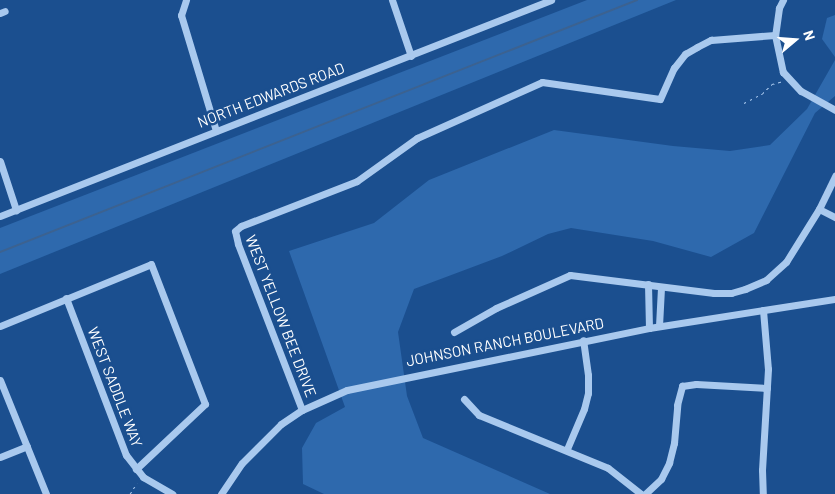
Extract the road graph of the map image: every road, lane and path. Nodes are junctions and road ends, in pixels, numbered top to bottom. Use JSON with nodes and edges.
{"nodes":[{"id":1,"x":186,"y":0,"type":"edge"},
{"id":2,"x":392,"y":0,"type":"edge"},
{"id":3,"x":551,"y":0,"type":"edge"},
{"id":4,"x":784,"y":0,"type":"edge"},
{"id":5,"x":775,"y":35,"type":"junction"},
{"id":6,"x":411,"y":56,"type":"junction"},
{"id":7,"x":788,"y":78,"type":"junction"},
{"id":8,"x":744,"y":103,"type":"dead end"},
{"id":9,"x":835,"y":110,"type":"edge"},
{"id":10,"x":216,"y":131,"type":"junction"},
{"id":11,"x":0,"y":161,"type":"edge"},
{"id":12,"x":835,"y":176,"type":"edge"},
{"id":13,"x":819,"y":208,"type":"junction"},
{"id":14,"x":16,"y":210,"type":"junction"},
{"id":15,"x":0,"y":216,"type":"edge"},
{"id":16,"x":835,"y":217,"type":"edge"},
{"id":17,"x":648,"y":284,"type":"junction"},
{"id":18,"x":661,"y":287,"type":"junction"},
{"id":19,"x":66,"y":298,"type":"junction"},
{"id":20,"x":835,"y":299,"type":"edge"},
{"id":21,"x":763,"y":310,"type":"junction"},
{"id":22,"x":0,"y":326,"type":"edge"},
{"id":23,"x":660,"y":326,"type":"junction"},
{"id":24,"x":649,"y":328,"type":"junction"},
{"id":25,"x":454,"y":332,"type":"dead end"},
{"id":26,"x":583,"y":340,"type":"junction"},
{"id":27,"x":0,"y":380,"type":"edge"},
{"id":28,"x":767,"y":388,"type":"junction"},
{"id":29,"x":464,"y":399,"type":"dead end"},
{"id":30,"x":302,"y":410,"type":"junction"},
{"id":31,"x":27,"y":446,"type":"junction"},
{"id":32,"x":567,"y":450,"type":"junction"},
{"id":33,"x":0,"y":457,"type":"edge"},
{"id":34,"x":136,"y":469,"type":"junction"},
{"id":35,"x":143,"y":477,"type":"junction"},
{"id":36,"x":46,"y":494,"type":"edge"},
{"id":37,"x":130,"y":494,"type":"edge"},
{"id":38,"x":173,"y":494,"type":"edge"},
{"id":39,"x":221,"y":494,"type":"edge"},
{"id":40,"x":641,"y":494,"type":"edge"},
{"id":41,"x":645,"y":494,"type":"edge"},
{"id":42,"x":763,"y":494,"type":"edge"}],
"edges":[{"from":1,"to":10,"type":"street"},
{"from":2,"to":6,"type":"street"},
{"from":3,"to":6,"type":"street","name":"NORTH EDWARDS ROAD"},
{"from":4,"to":5,"type":"street"},
{"from":5,"to":7,"type":"street"},
{"from":5,"to":30,"type":"street","name":"WEST YELLOW BEE DRIVE"},
{"from":6,"to":10,"type":"street","name":"NORTH EDWARDS ROAD"},
{"from":7,"to":8,"type":"path"},
{"from":7,"to":9,"type":"street"},
{"from":10,"to":14,"type":"street","name":"NORTH EDWARDS ROAD"},
{"from":11,"to":14,"type":"street"},
{"from":12,"to":13,"type":"street"},
{"from":13,"to":16,"type":"street"},
{"from":13,"to":18,"type":"street"},
{"from":14,"to":15,"type":"street","name":"NORTH EDWARDS ROAD"},
{"from":17,"to":18,"type":"street"},
{"from":17,"to":24,"type":"street"},
{"from":17,"to":25,"type":"street"},
{"from":18,"to":23,"type":"street"},
{"from":19,"to":22,"type":"street"},
{"from":19,"to":34,"type":"street","name":"WEST SADDLE WAY"},
{"from":19,"to":34,"type":"street"},
{"from":20,"to":21,"type":"street","name":"JOHNSON RANCH BOULEVARD"},
{"from":21,"to":23,"type":"street","name":"JOHNSON RANCH BOULEVARD"},
{"from":21,"to":28,"type":"street"},
{"from":23,"to":24,"type":"street","name":"JOHNSON RANCH BOULEVARD"},
{"from":24,"to":26,"type":"street","name":"JOHNSON RANCH BOULEVARD"},
{"from":26,"to":30,"type":"street","name":"JOHNSON RANCH BOULEVARD"},
{"from":26,"to":32,"type":"street"},
{"from":27,"to":31,"type":"street"},
{"from":28,"to":41,"type":"street"},
{"from":28,"to":42,"type":"street"},
{"from":29,"to":32,"type":"street"},
{"from":30,"to":39,"type":"street","name":"JOHNSON RANCH BOULEVARD"},
{"from":31,"to":33,"type":"street"},
{"from":31,"to":36,"type":"street"},
{"from":32,"to":40,"type":"street"},
{"from":34,"to":35,"type":"street","name":"WEST SADDLE WAY"},
{"from":35,"to":37,"type":"path"},
{"from":35,"to":38,"type":"street","name":"WEST SADDLE WAY"}]}
